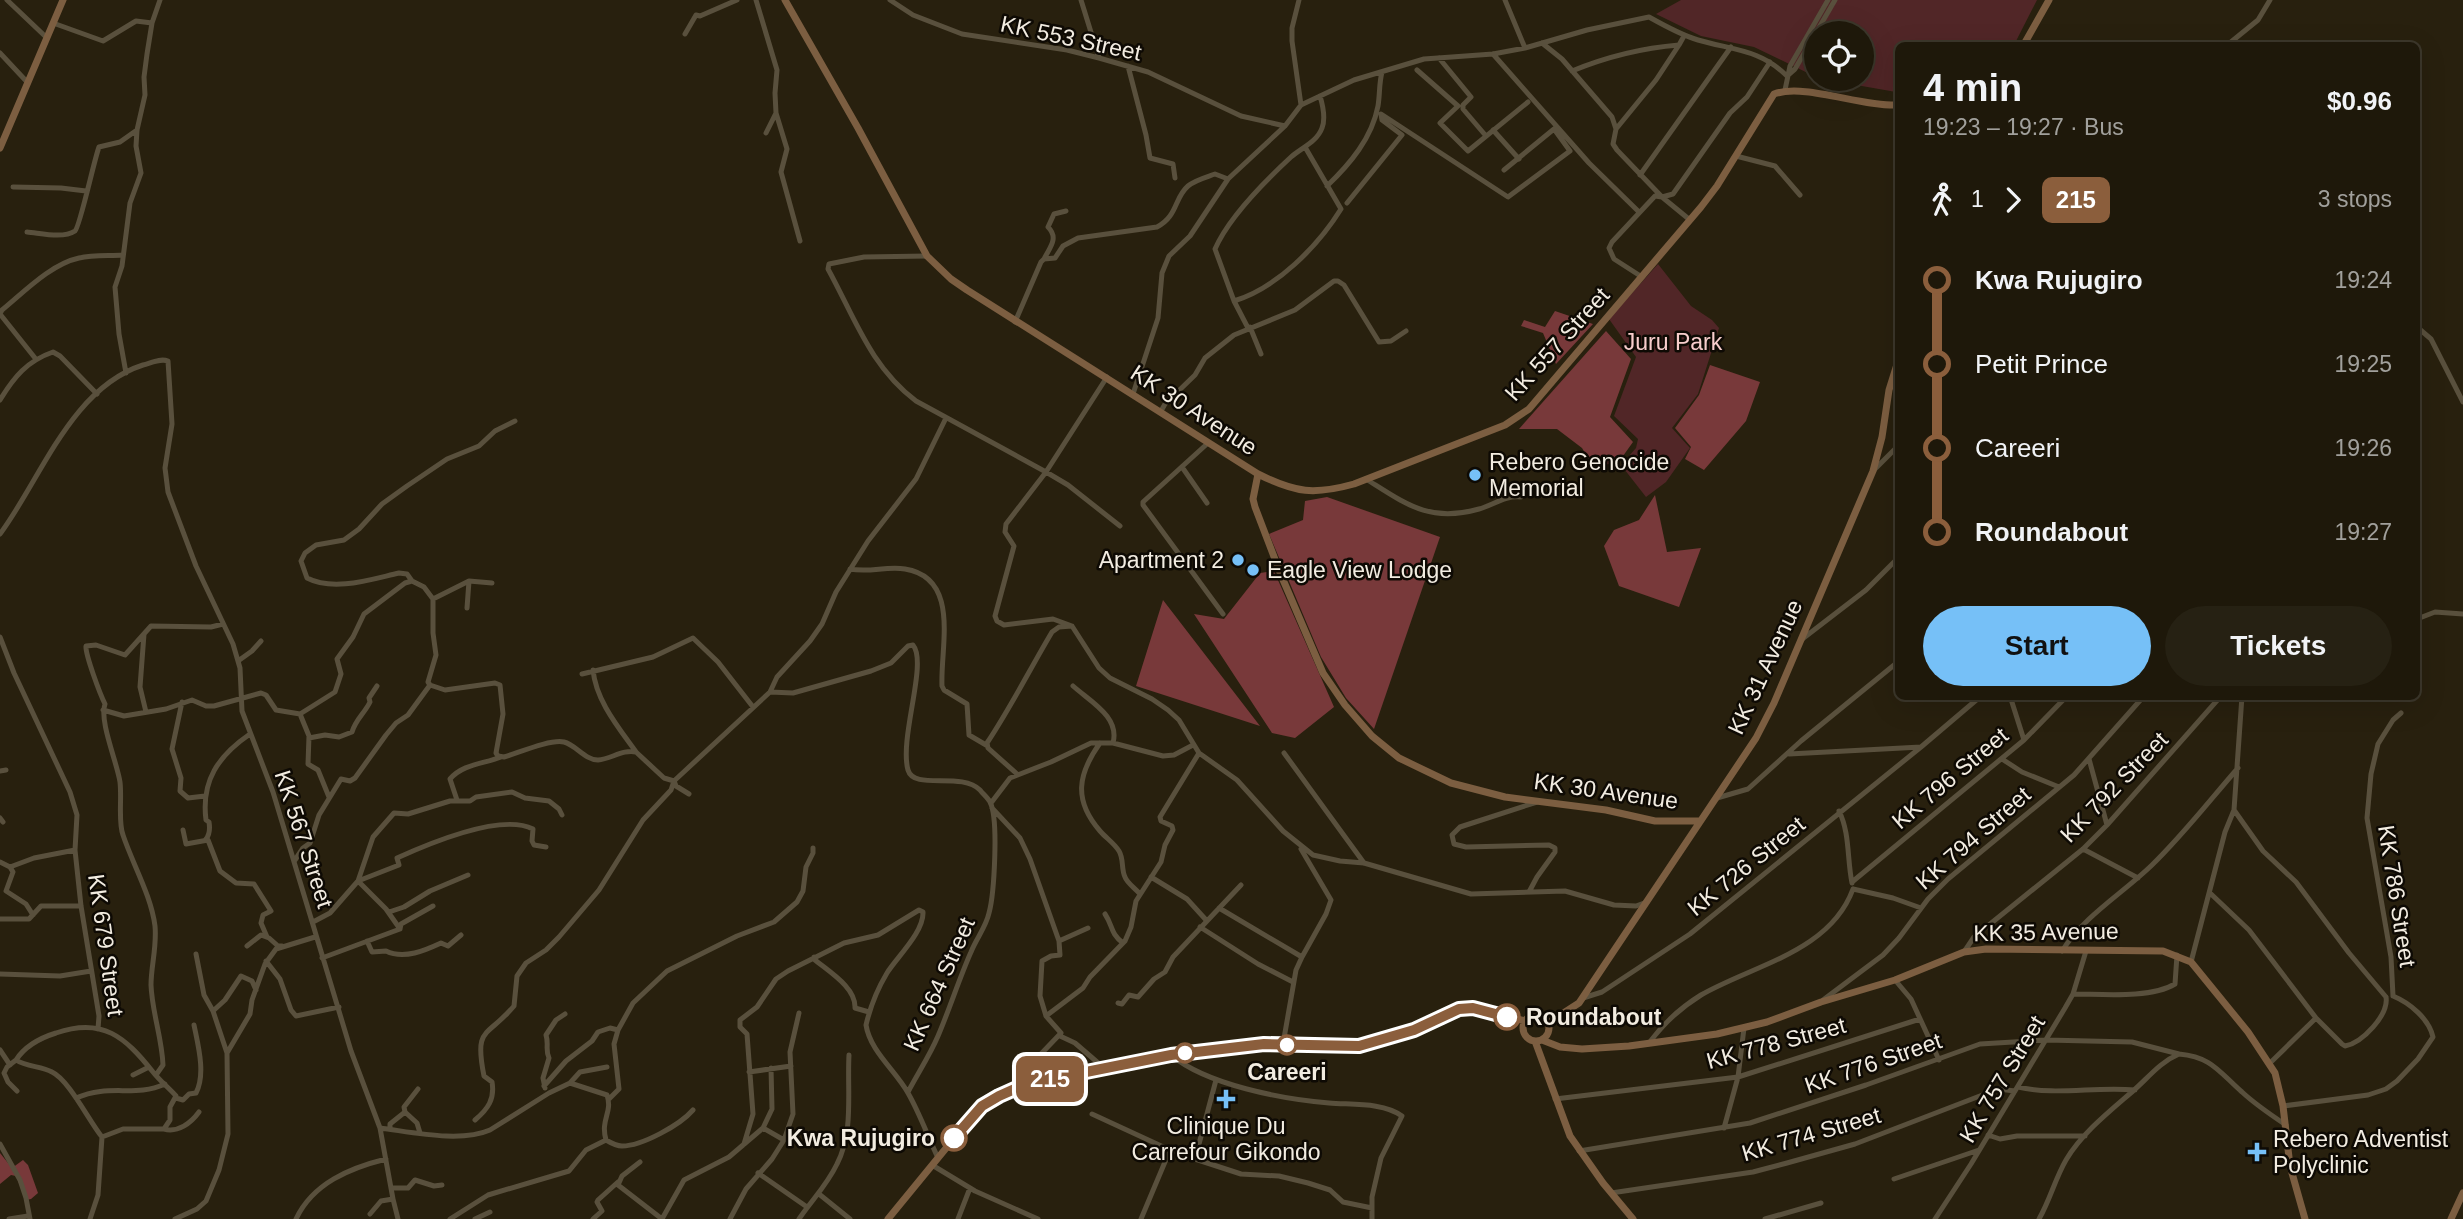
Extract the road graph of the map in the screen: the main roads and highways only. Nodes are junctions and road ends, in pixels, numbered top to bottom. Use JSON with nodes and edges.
{"nodes":[{"id":1,"x":63,"y":0,"type":"edge"},
{"id":2,"x":785,"y":0,"type":"edge"},
{"id":3,"x":2049,"y":0,"type":"edge"},
{"id":4,"x":2025,"y":42,"type":"edge"},
{"id":5,"x":1895,"y":105,"type":"edge"},
{"id":6,"x":0,"y":148,"type":"edge"},
{"id":7,"x":1895,"y":371,"type":"edge"},
{"id":8,"x":1258,"y":474,"type":"junction"},
{"id":9,"x":1700,"y":821,"type":"junction"},
{"id":10,"x":1525,"y":1021,"type":"junction"},
{"id":11,"x":1548,"y":1023,"type":"junction"},
{"id":12,"x":1539,"y":1040,"type":"junction"},
{"id":13,"x":2463,"y":1193,"type":"edge"},
{"id":14,"x":888,"y":1219,"type":"edge"},
{"id":15,"x":1633,"y":1219,"type":"edge"},
{"id":16,"x":2305,"y":1219,"type":"edge"},
{"id":17,"x":2451,"y":1219,"type":"edge"}],
"edges":[{"from":1,"to":6,"type":"main road"},
{"from":2,"to":8,"type":"main road","name":"KK 30 Avenue"},
{"from":3,"to":4,"type":"main road"},
{"from":5,"to":8,"type":"main road","name":"KK 557 Street"},
{"from":7,"to":9,"type":"main road","name":"KK 31 Avenue"},
{"from":8,"to":9,"type":"main road","name":"KK 30 Avenue"},
{"from":9,"to":11,"type":"main road","name":"KK 31 Avenue"},
{"from":10,"to":11,"type":"main road"},
{"from":10,"to":12,"type":"main road"},
{"from":10,"to":14,"type":"main road"},
{"from":11,"to":12,"type":"main road"},
{"from":12,"to":15,"type":"main road"},
{"from":12,"to":16,"type":"main road","name":"KK 35 Avenue"},
{"from":13,"to":17,"type":"main road"}]}
